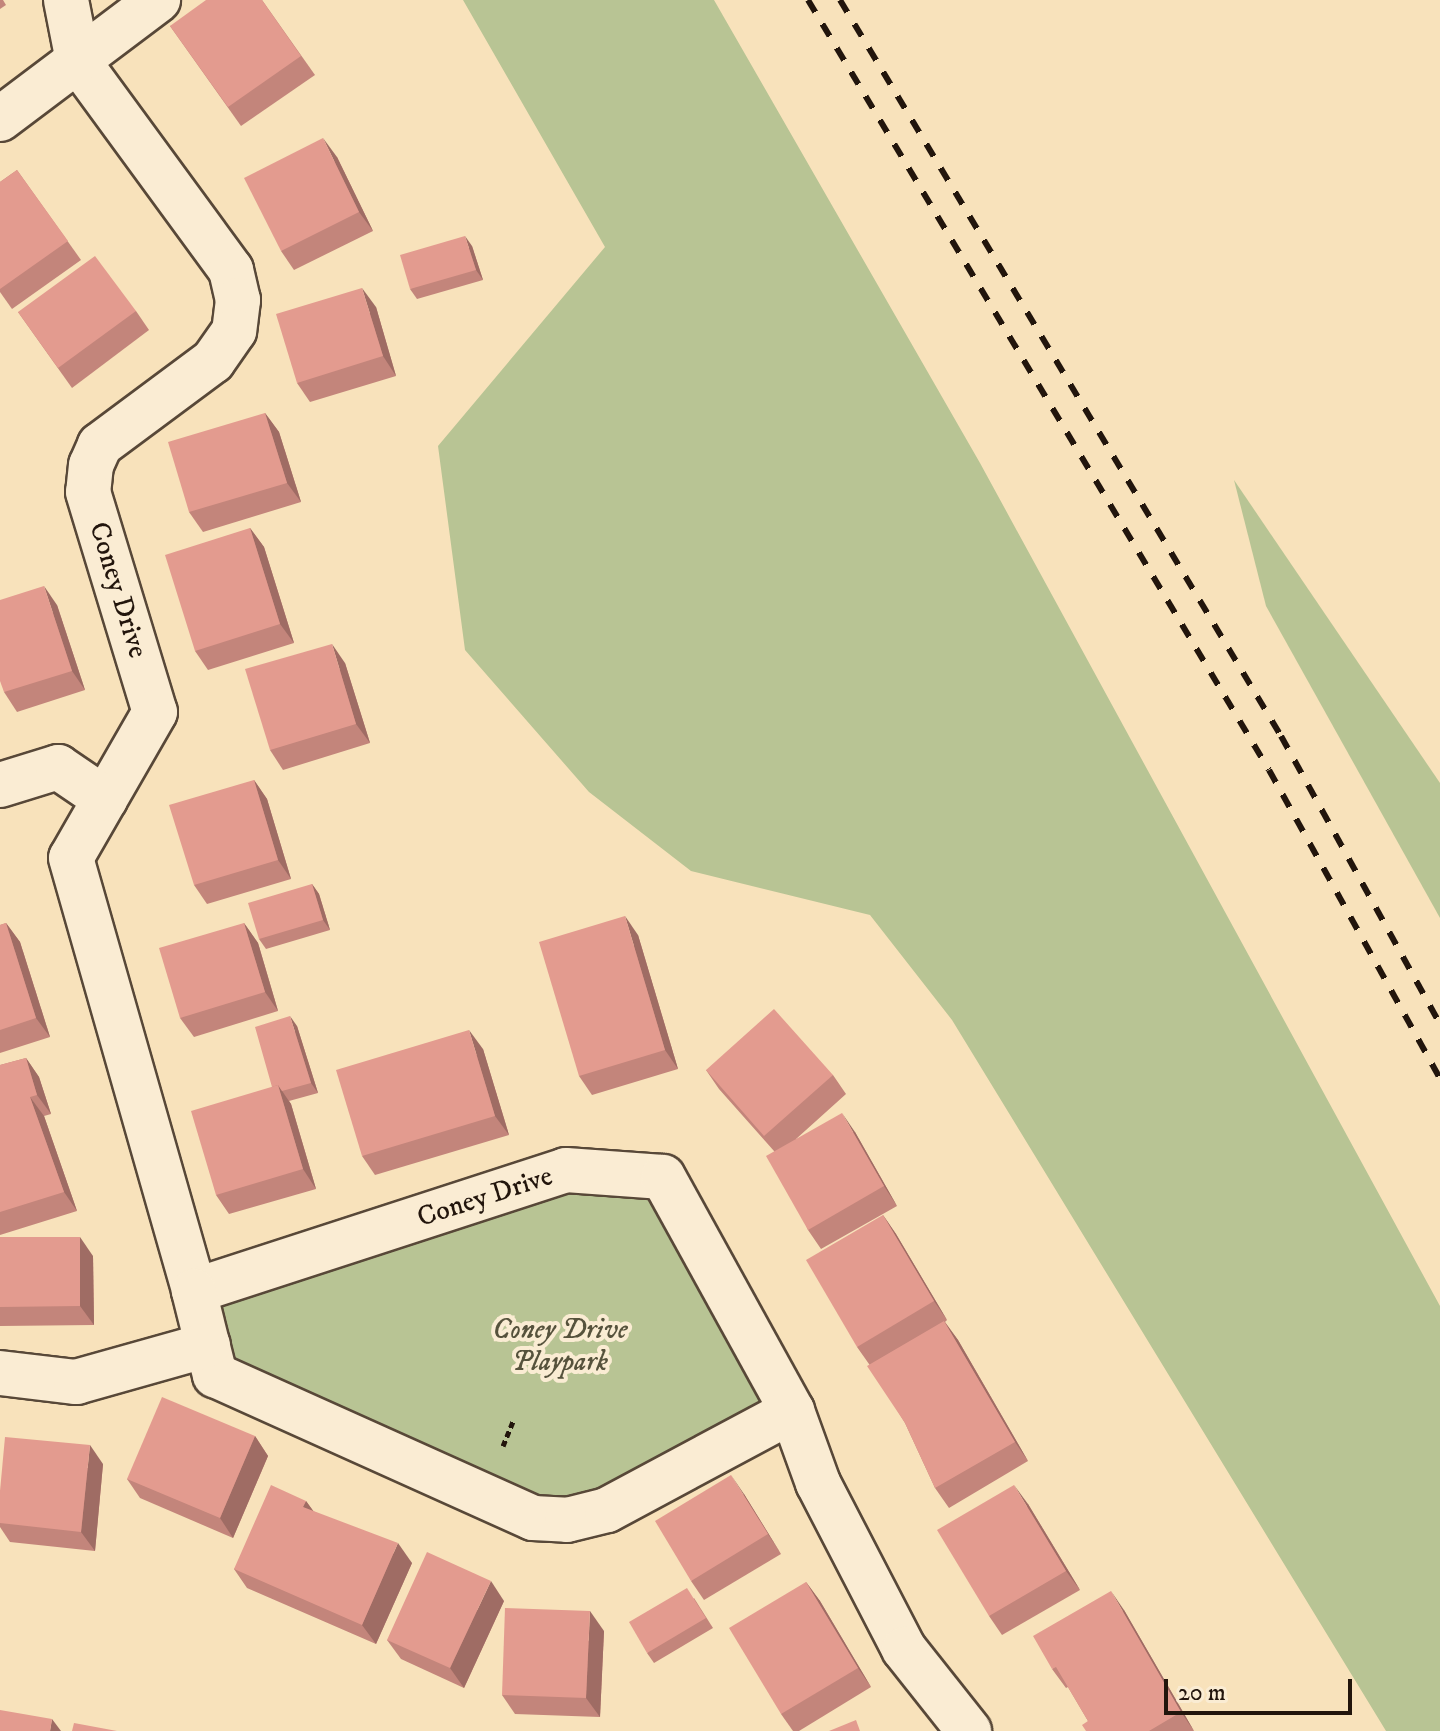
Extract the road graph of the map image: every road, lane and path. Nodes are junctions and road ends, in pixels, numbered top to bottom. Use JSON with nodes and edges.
{"nodes":[{"id":1,"x":66,"y":0,"type":"edge"},
{"id":2,"x":158,"y":0,"type":"edge"},
{"id":3,"x":78,"y":61,"type":"junction"},
{"id":4,"x":0,"y":119,"type":"edge"},
{"id":5,"x":0,"y":785,"type":"edge"},
{"id":6,"x":105,"y":799,"type":"junction"},
{"id":7,"x":194,"y":1291,"type":"junction"},
{"id":8,"x":208,"y":1345,"type":"junction"},
{"id":9,"x":0,"y":1373,"type":"edge"},
{"id":10,"x":792,"y":1411,"type":"junction"},
{"id":11,"x":969,"y":1731,"type":"edge"}],
"edges":[{"from":1,"to":3,"type":"street"},
{"from":2,"to":3,"type":"street"},
{"from":3,"to":4,"type":"street"},
{"from":3,"to":6,"type":"street","name":"Coney Drive"},
{"from":5,"to":6,"type":"street"},
{"from":6,"to":7,"type":"street","name":"Coney Drive"},
{"from":7,"to":8,"type":"street","name":"Coney Drive"},
{"from":7,"to":10,"type":"street","name":"Coney Drive"},
{"from":8,"to":9,"type":"street"},
{"from":8,"to":10,"type":"street","name":"Coney Drive"},
{"from":10,"to":11,"type":"street","name":"Coney Drive"}]}
